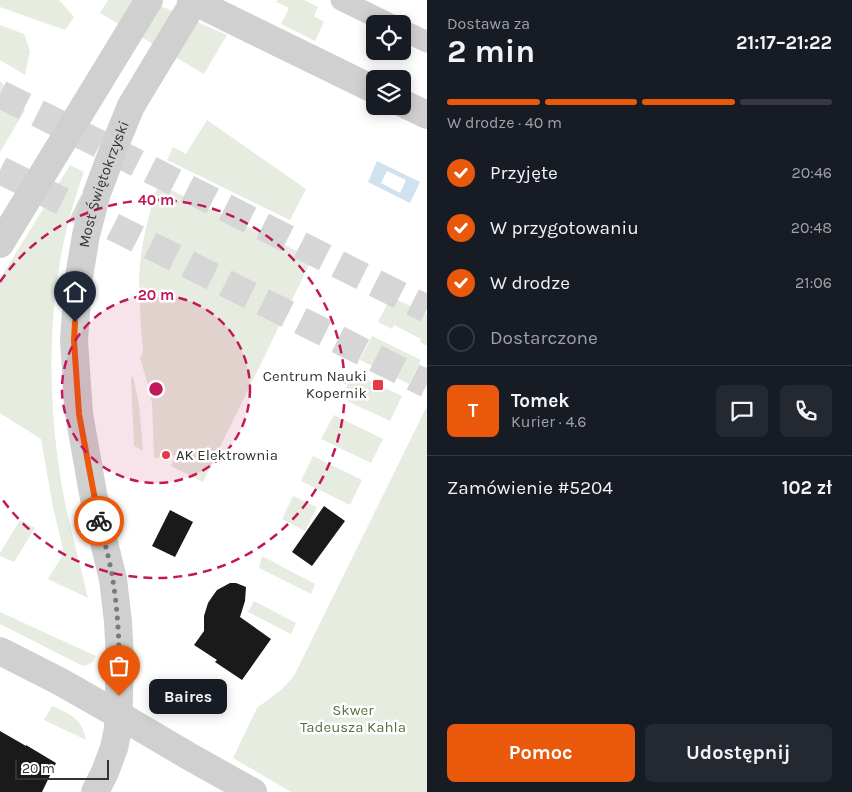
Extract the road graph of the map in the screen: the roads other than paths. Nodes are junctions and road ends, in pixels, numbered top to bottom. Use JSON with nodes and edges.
{"nodes":[{"id":1,"x":149,"y":0,"type":"edge"},
{"id":2,"x":191,"y":0,"type":"edge"},
{"id":3,"x":195,"y":0,"type":"edge"},
{"id":4,"x":341,"y":0,"type":"edge"},
{"id":5,"x":372,"y":15,"type":"edge"},
{"id":6,"x":411,"y":34,"type":"edge"},
{"id":7,"x":427,"y":42,"type":"edge"},
{"id":8,"x":366,"y":86,"type":"edge"},
{"id":9,"x":411,"y":107,"type":"edge"},
{"id":10,"x":427,"y":115,"type":"edge"},
{"id":11,"x":0,"y":244,"type":"edge"},
{"id":12,"x":0,"y":651,"type":"edge"},
{"id":13,"x":119,"y":714,"type":"junction"},
{"id":14,"x":95,"y":792,"type":"edge"},
{"id":15,"x":253,"y":792,"type":"edge"}],
"edges":[{"from":1,"to":11,"type":"street"},
{"from":2,"to":8,"type":"street"},
{"from":3,"to":13,"type":"street","name":"Most Świętokrzyski"},
{"from":4,"to":5,"type":"street"},
{"from":6,"to":7,"type":"street"},
{"from":9,"to":10,"type":"street"},
{"from":12,"to":13,"type":"street"},
{"from":13,"to":14,"type":"street","name":"Most Świętokrzyski"},
{"from":13,"to":15,"type":"street"}]}
